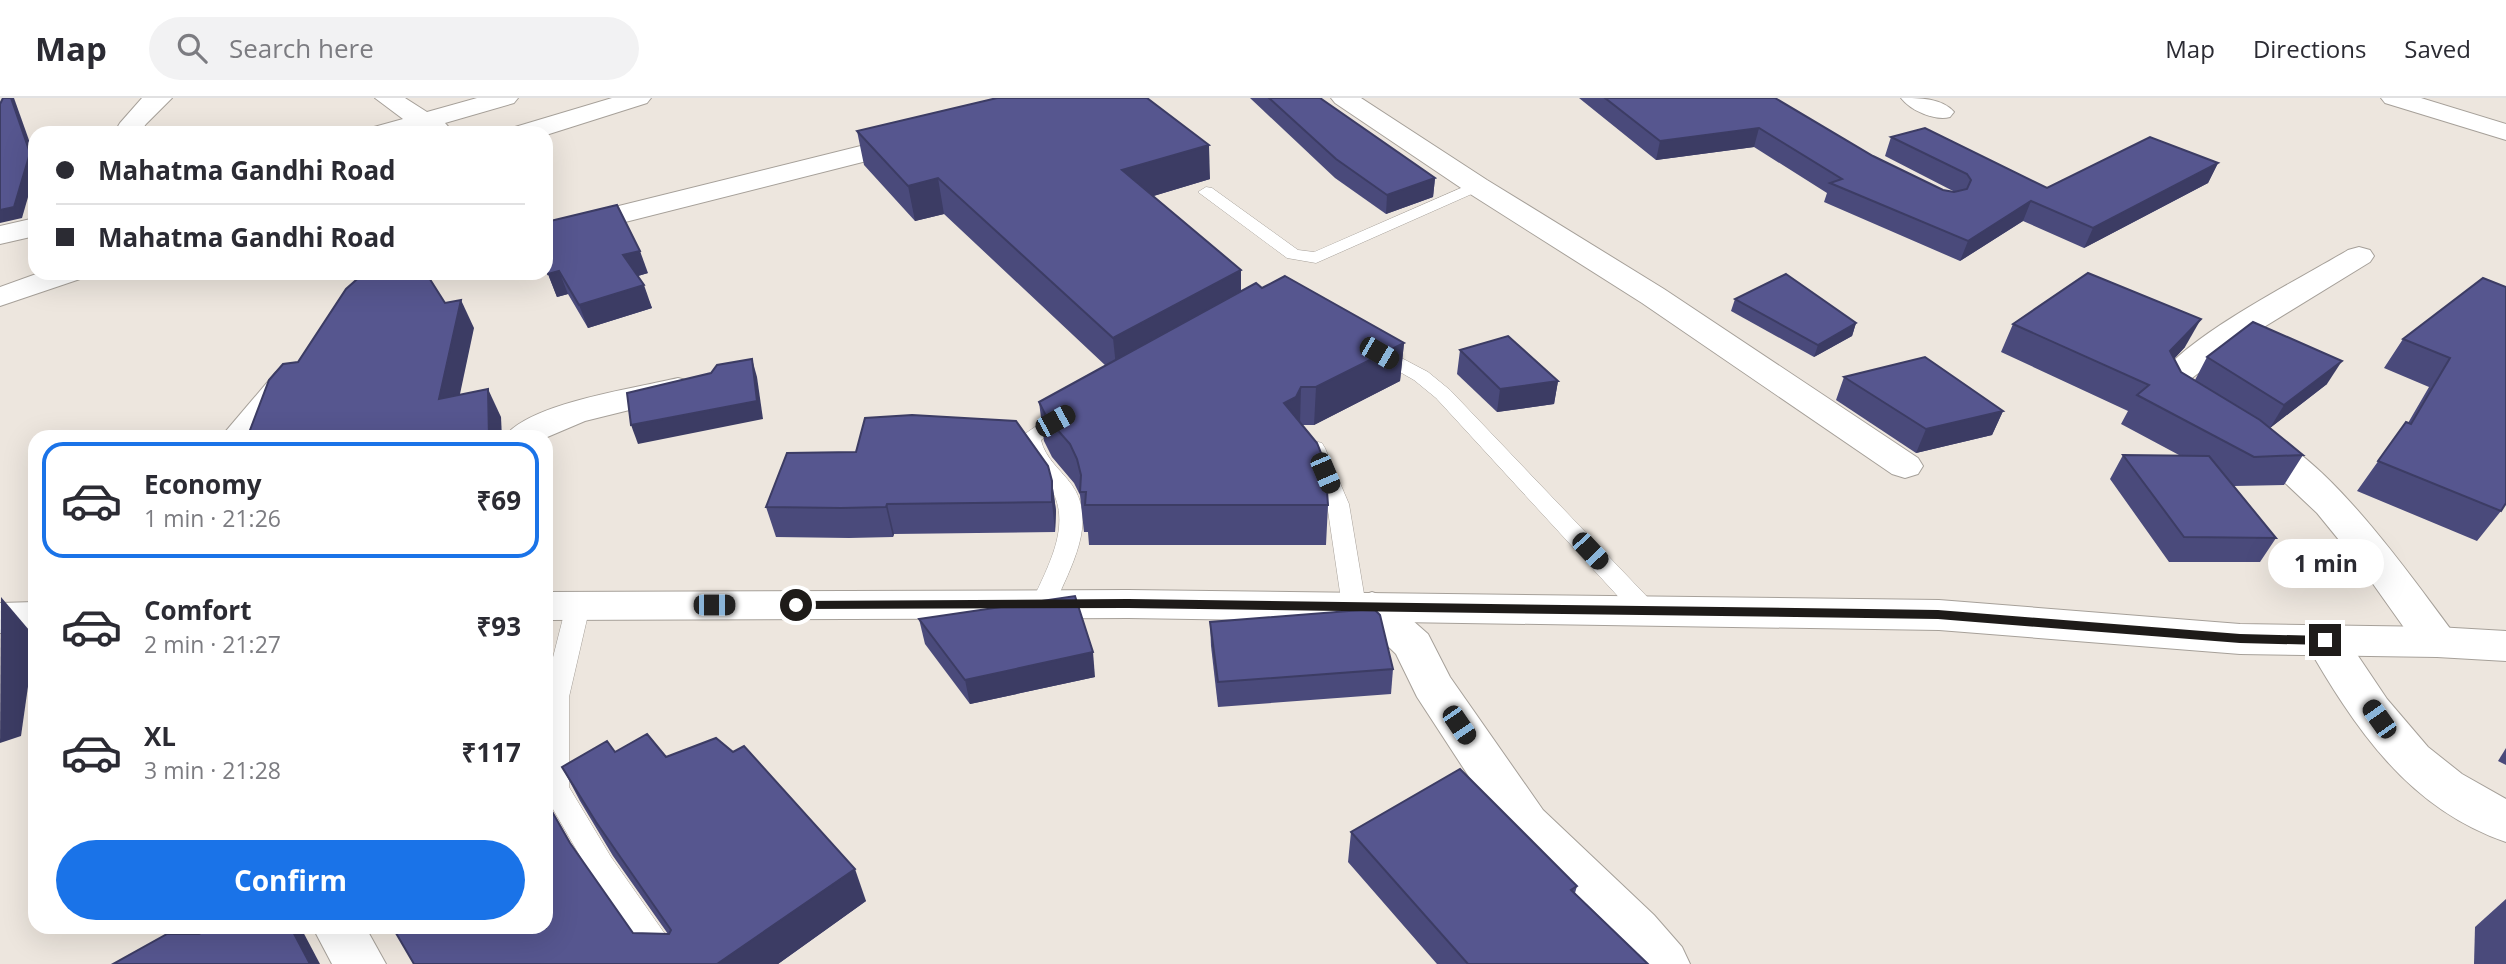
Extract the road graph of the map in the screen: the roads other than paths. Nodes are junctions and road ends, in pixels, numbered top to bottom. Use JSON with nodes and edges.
{"nodes":[{"id":1,"x":159,"y":98,"type":"edge"},
{"id":2,"x":388,"y":98,"type":"edge"},
{"id":3,"x":505,"y":98,"type":"edge"},
{"id":4,"x":638,"y":98,"type":"edge"},
{"id":5,"x":1344,"y":98,"type":"edge"},
{"id":6,"x":1914,"y":98,"type":"edge"},
{"id":7,"x":2394,"y":98,"type":"edge"},
{"id":8,"x":1941,"y":111,"type":"dead end"},
{"id":9,"x":131,"y":126,"type":"edge"},
{"id":10,"x":433,"y":126,"type":"edge"},
{"id":11,"x":547,"y":126,"type":"edge"},
{"id":12,"x":2506,"y":132,"type":"edge"},
{"id":13,"x":935,"y":136,"type":"edge"},
{"id":14,"x":1476,"y":186,"type":"junction"},
{"id":15,"x":1206,"y":192,"type":"dead end"},
{"id":16,"x":28,"y":229,"type":"edge"},
{"id":17,"x":553,"y":231,"type":"edge"},
{"id":18,"x":0,"y":235,"type":"edge"},
{"id":19,"x":2359,"y":256,"type":"dead end"},
{"id":20,"x":49,"y":280,"type":"edge"},
{"id":21,"x":0,"y":297,"type":"edge"},
{"id":22,"x":1352,"y":337,"type":"edge"},
{"id":23,"x":306,"y":354,"type":"edge"},
{"id":24,"x":704,"y":382,"type":"edge"},
{"id":25,"x":1090,"y":401,"type":"edge"},
{"id":26,"x":244,"y":430,"type":"edge"},
{"id":27,"x":534,"y":430,"type":"edge"},
{"id":28,"x":1307,"y":433,"type":"edge"},
{"id":29,"x":1905,"y":466,"type":"dead end"},
{"id":30,"x":1043,"y":604,"type":"junction"},
{"id":31,"x":562,"y":606,"type":"edge"},
{"id":32,"x":1363,"y":607,"type":"junction"},
{"id":33,"x":1645,"y":610,"type":"junction"},
{"id":34,"x":28,"y":617,"type":"edge"},
{"id":35,"x":0,"y":618,"type":"edge"},
{"id":36,"x":2325,"y":640,"type":"junction"},
{"id":37,"x":2437,"y":642,"type":"junction"},
{"id":38,"x":2506,"y":646,"type":"edge"},
{"id":39,"x":2506,"y":822,"type":"edge"},
{"id":40,"x":342,"y":934,"type":"edge"},
{"id":41,"x":360,"y":964,"type":"edge"},
{"id":42,"x":671,"y":964,"type":"edge"},
{"id":43,"x":1664,"y":964,"type":"edge"}],
"edges":[{"from":1,"to":9,"type":"street"},
{"from":2,"to":10,"type":"street"},
{"from":3,"to":10,"type":"street"},
{"from":4,"to":11,"type":"street"},
{"from":5,"to":14,"type":"street"},
{"from":6,"to":8,"type":"street"},
{"from":7,"to":12,"type":"street"},
{"from":13,"to":17,"type":"street"},
{"from":14,"to":15,"type":"lane"},
{"from":14,"to":29,"type":"street"},
{"from":16,"to":18,"type":"street"},
{"from":19,"to":37,"type":"street"},
{"from":20,"to":21,"type":"street"},
{"from":22,"to":33,"type":"lane"},
{"from":23,"to":26,"type":"street"},
{"from":24,"to":27,"type":"street"},
{"from":25,"to":30,"type":"lane"},
{"from":28,"to":32,"type":"lane"},
{"from":30,"to":31,"type":"street"},
{"from":30,"to":32,"type":"street"},
{"from":31,"to":42,"type":"lane"},
{"from":32,"to":33,"type":"street"},
{"from":32,"to":43,"type":"street"},
{"from":33,"to":36,"type":"street"},
{"from":34,"to":35,"type":"street"},
{"from":36,"to":37,"type":"street"},
{"from":36,"to":39,"type":"street"},
{"from":37,"to":38,"type":"street"},
{"from":40,"to":41,"type":"street"}]}
